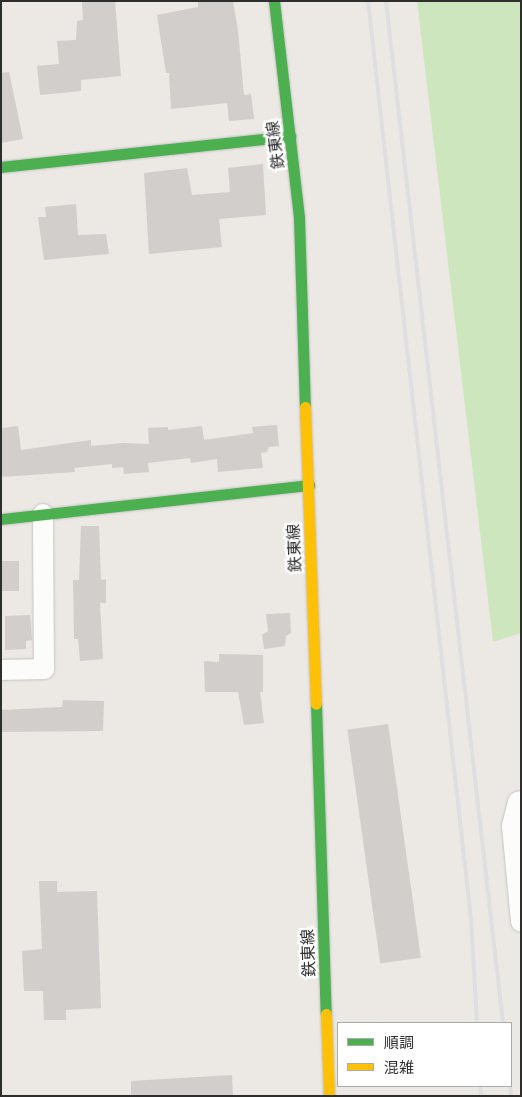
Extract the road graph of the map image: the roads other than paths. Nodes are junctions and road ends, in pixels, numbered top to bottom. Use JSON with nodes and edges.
{"nodes":[{"id":1,"x":274,"y":1,"type":"edge"},
{"id":2,"x":290,"y":136,"type":"junction"},
{"id":3,"x":1,"y":167,"type":"edge"},
{"id":4,"x":308,"y":485,"type":"junction"},
{"id":5,"x":43,"y":514,"type":"junction"},
{"id":6,"x":1,"y":519,"type":"edge"},
{"id":7,"x":1,"y":670,"type":"edge"},
{"id":8,"x":521,"y":801,"type":"edge"},
{"id":9,"x":521,"y":922,"type":"edge"},
{"id":10,"x":330,"y":1096,"type":"edge"}],
"edges":[{"from":1,"to":2,"type":"street","name":"鉄東線"},
{"from":2,"to":3,"type":"street"},
{"from":2,"to":4,"type":"street","name":"鉄東線"},
{"from":4,"to":5,"type":"street"},
{"from":4,"to":10,"type":"street","name":"鉄東線"},
{"from":5,"to":6,"type":"street"},
{"from":5,"to":7,"type":"street"},
{"from":8,"to":9,"type":"street"}]}
